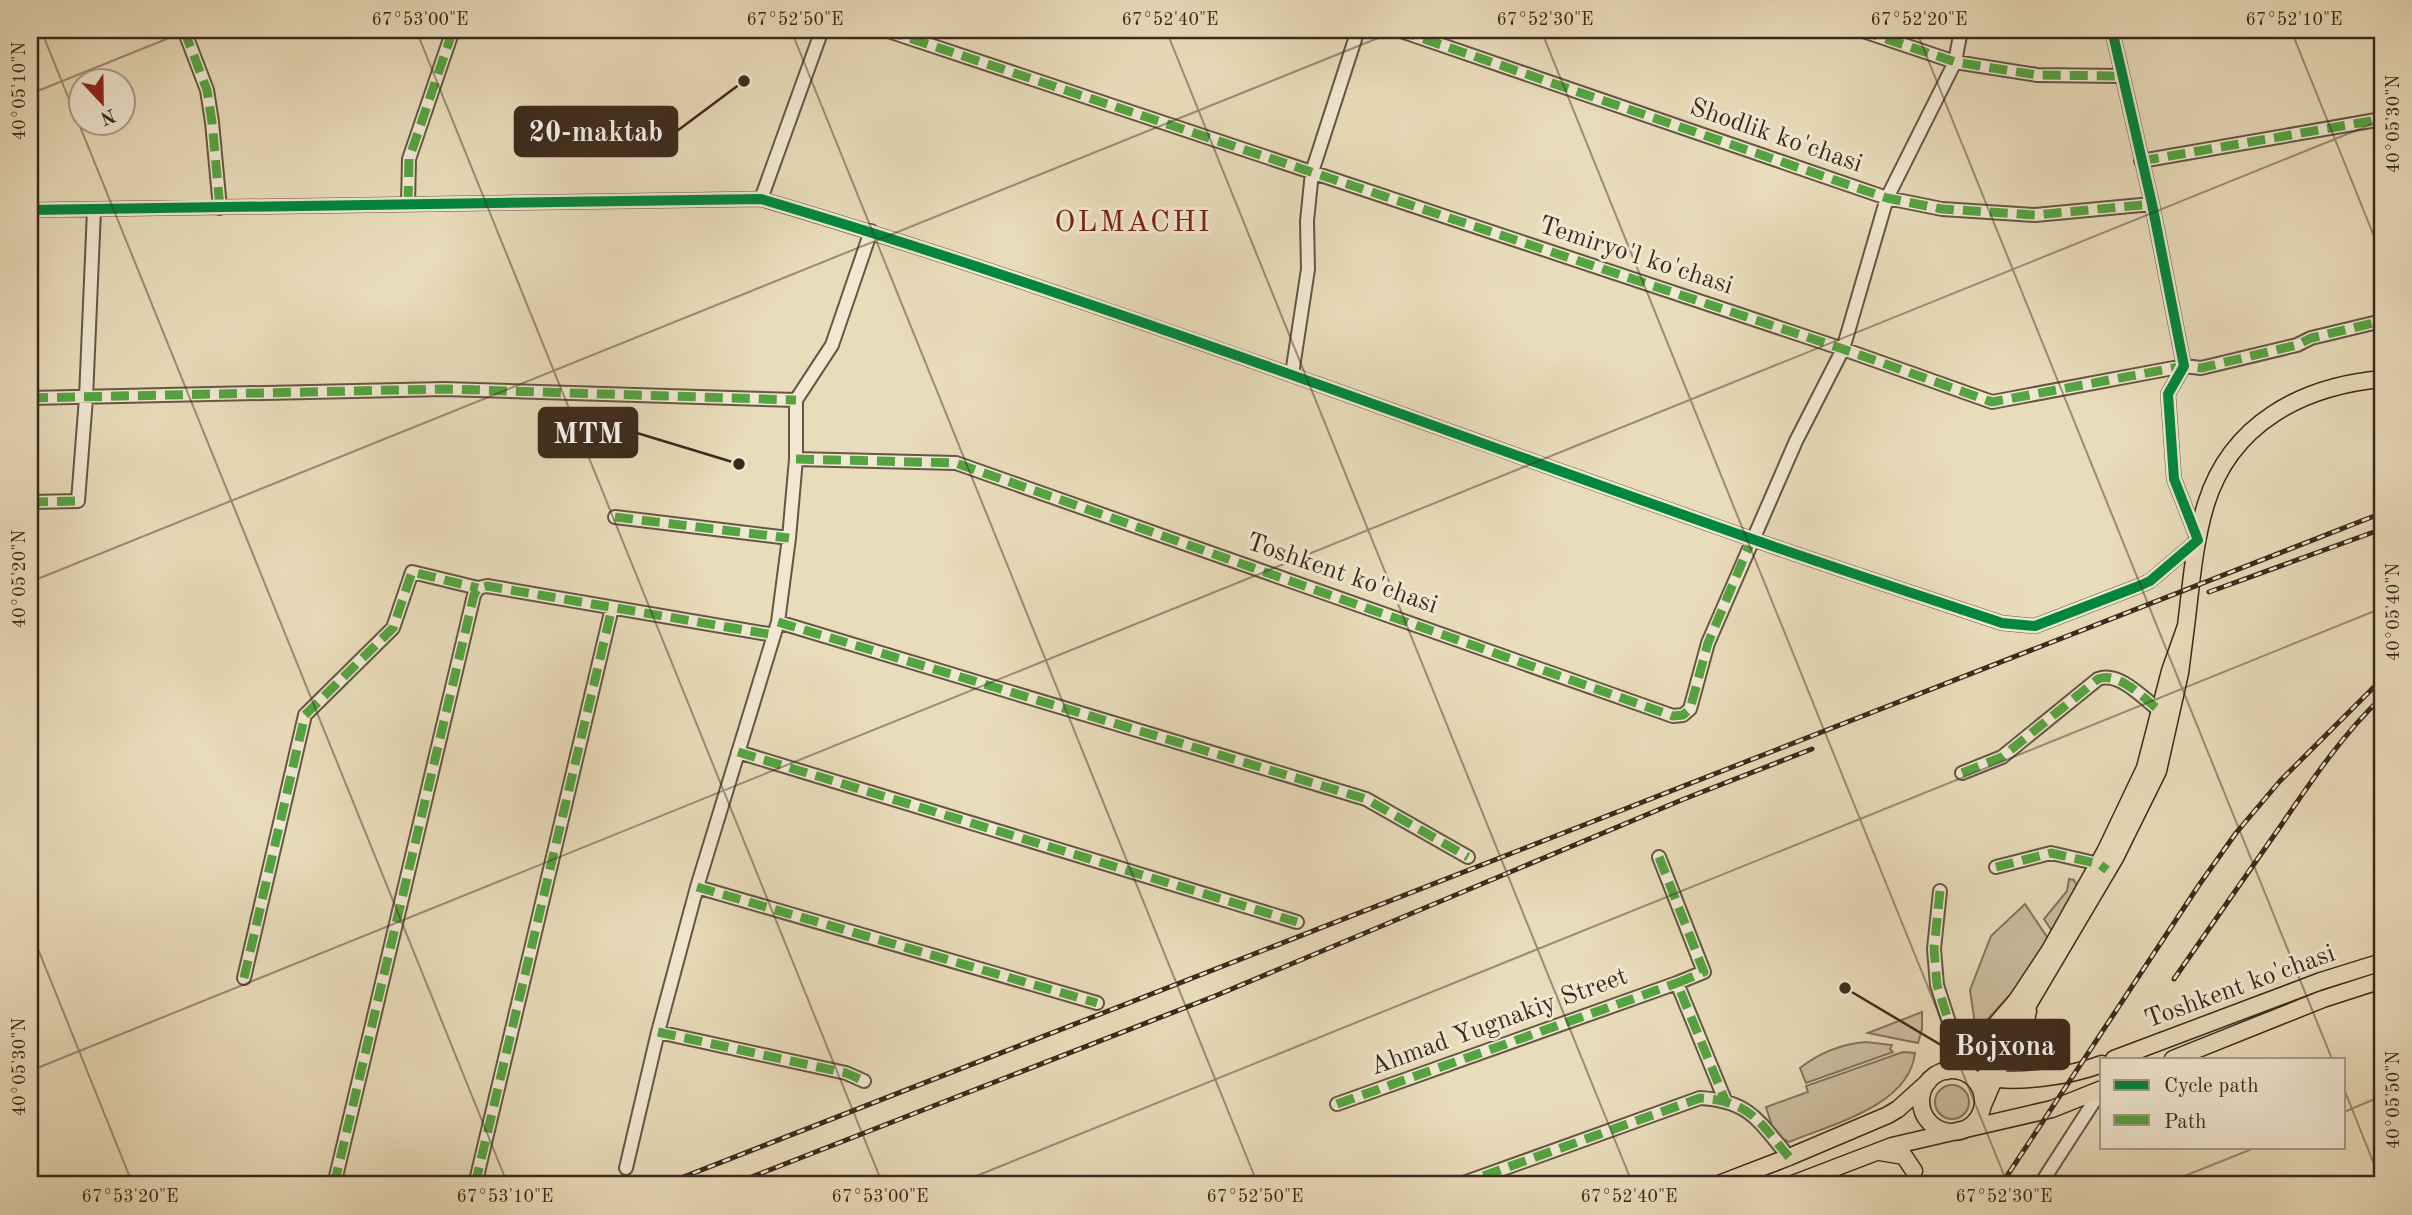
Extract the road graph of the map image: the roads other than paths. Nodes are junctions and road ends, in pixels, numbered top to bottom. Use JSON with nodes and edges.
{"nodes":[{"id":1,"x":184,"y":30,"type":"edge"},
{"id":2,"x":453,"y":30,"type":"edge"},
{"id":3,"x":822,"y":30,"type":"edge"},
{"id":4,"x":886,"y":30,"type":"edge"},
{"id":5,"x":1358,"y":30,"type":"edge"},
{"id":6,"x":1398,"y":30,"type":"edge"},
{"id":7,"x":1860,"y":30,"type":"edge"},
{"id":8,"x":1961,"y":30,"type":"edge"},
{"id":9,"x":2112,"y":30,"type":"edge"},
{"id":10,"x":1955,"y":62,"type":"junction"},
{"id":11,"x":2121,"y":76,"type":"junction"},
{"id":12,"x":2382,"y":119,"type":"edge"},
{"id":13,"x":2141,"y":161,"type":"junction"},
{"id":14,"x":1312,"y":172,"type":"junction"},
{"id":15,"x":1887,"y":198,"type":"junction"},
{"id":16,"x":761,"y":199,"type":"junction"},
{"id":17,"x":408,"y":204,"type":"junction"},
{"id":18,"x":2151,"y":204,"type":"junction"},
{"id":19,"x":220,"y":208,"type":"junction"},
{"id":20,"x":30,"y":210,"type":"edge"},
{"id":21,"x":94,"y":210,"type":"junction"},
{"id":22,"x":870,"y":232,"type":"junction"},
{"id":23,"x":2382,"y":321,"type":"edge"},
{"id":24,"x":1843,"y":349,"type":"junction"},
{"id":25,"x":2184,"y":366,"type":"junction"},
{"id":26,"x":1292,"y":374,"type":"junction"},
{"id":27,"x":2382,"y":379,"type":"edge"},
{"id":28,"x":30,"y":398,"type":"edge"},
{"id":29,"x":86,"y":398,"type":"junction"},
{"id":30,"x":796,"y":400,"type":"junction"},
{"id":31,"x":796,"y":459,"type":"junction"},
{"id":32,"x":30,"y":502,"type":"edge"},
{"id":33,"x":615,"y":517,"type":"dead end"},
{"id":34,"x":789,"y":537,"type":"junction"},
{"id":35,"x":1752,"y":539,"type":"junction"},
{"id":36,"x":2198,"y":540,"type":"junction"},
{"id":37,"x":478,"y":588,"type":"junction"},
{"id":38,"x":612,"y":608,"type":"junction"},
{"id":39,"x":2186,"y":626,"type":"junction"},
{"id":40,"x":776,"y":628,"type":"junction"},
{"id":41,"x":2159,"y":710,"type":"junction"},
{"id":42,"x":738,"y":752,"type":"junction"},
{"id":43,"x":1962,"y":773,"type":"dead end"},
{"id":44,"x":1468,"y":857,"type":"dead end"},
{"id":45,"x":1659,"y":857,"type":"dead end"},
{"id":46,"x":1996,"y":867,"type":"dead end"},
{"id":47,"x":2103,"y":867,"type":"junction"},
{"id":48,"x":697,"y":887,"type":"junction"},
{"id":49,"x":1940,"y":891,"type":"dead end"},
{"id":50,"x":1297,"y":922,"type":"dead end"},
{"id":51,"x":2382,"y":962,"type":"edge"},
{"id":52,"x":244,"y":978,"type":"dead end"},
{"id":53,"x":2382,"y":980,"type":"edge"},
{"id":54,"x":1677,"y":983,"type":"junction"},
{"id":55,"x":2030,"y":1000,"type":"junction"},
{"id":56,"x":1097,"y":1003,"type":"dead end"},
{"id":57,"x":657,"y":1032,"type":"junction"},
{"id":58,"x":2117,"y":1058,"type":"edge"},
{"id":59,"x":2176,"y":1058,"type":"edge"},
{"id":60,"x":2100,"y":1065,"type":"edge"},
{"id":61,"x":1955,"y":1069,"type":"junction"},
{"id":62,"x":2066,"y":1074,"type":"junction"},
{"id":63,"x":1993,"y":1079,"type":"junction"},
{"id":64,"x":864,"y":1081,"type":"dead end"},
{"id":65,"x":1928,"y":1082,"type":"junction"},
{"id":66,"x":2100,"y":1090,"type":"edge"},
{"id":67,"x":2100,"y":1092,"type":"edge"},
{"id":68,"x":1725,"y":1100,"type":"junction"},
{"id":69,"x":1337,"y":1104,"type":"dead end"},
{"id":70,"x":1983,"y":1105,"type":"junction"},
{"id":71,"x":1959,"y":1131,"type":"junction"},
{"id":72,"x":1874,"y":1152,"type":"junction"},
{"id":73,"x":1789,"y":1157,"type":"junction"},
{"id":74,"x":626,"y":1168,"type":"dead end"},
{"id":75,"x":1914,"y":1171,"type":"dead end"},
{"id":76,"x":334,"y":1185,"type":"edge"},
{"id":77,"x":475,"y":1185,"type":"edge"},
{"id":78,"x":1458,"y":1185,"type":"edge"},
{"id":79,"x":1716,"y":1185,"type":"edge"},
{"id":80,"x":1790,"y":1185,"type":"edge"},
{"id":81,"x":2040,"y":1185,"type":"edge"}],
"edges":[{"from":1,"to":19,"type":"street"},
{"from":2,"to":17,"type":"street"},
{"from":3,"to":16,"type":"street"},
{"from":4,"to":14,"type":"street","name":"Temiryo'l ko'chasi"},
{"from":5,"to":14,"type":"street"},
{"from":6,"to":15,"type":"street","name":"Shodlik ko'chasi"},
{"from":7,"to":10,"type":"street"},
{"from":8,"to":10,"type":"street"},
{"from":9,"to":11,"type":"street"},
{"from":10,"to":11,"type":"street"},
{"from":10,"to":15,"type":"street"},
{"from":11,"to":13,"type":"street"},
{"from":12,"to":13,"type":"street"},
{"from":13,"to":18,"type":"street"},
{"from":14,"to":24,"type":"street","name":"Temiryo'l ko'chasi"},
{"from":14,"to":26,"type":"street"},
{"from":15,"to":18,"type":"street","name":"Shodlik ko'chasi"},
{"from":15,"to":24,"type":"street"},
{"from":16,"to":17,"type":"street"},
{"from":16,"to":22,"type":"street"},
{"from":17,"to":19,"type":"street"},
{"from":18,"to":25,"type":"street"},
{"from":19,"to":21,"type":"street"},
{"from":20,"to":21,"type":"street"},
{"from":21,"to":29,"type":"street"},
{"from":22,"to":26,"type":"street"},
{"from":22,"to":30,"type":"street"},
{"from":23,"to":25,"type":"street","name":"Temiryo'l ko'chasi"},
{"from":24,"to":25,"type":"street","name":"Temiryo'l ko'chasi"},
{"from":24,"to":35,"type":"street"},
{"from":25,"to":36,"type":"street"},
{"from":26,"to":35,"type":"street"},
{"from":27,"to":36,"type":"main road"},
{"from":28,"to":29,"type":"street"},
{"from":29,"to":30,"type":"street"},
{"from":29,"to":32,"type":"street"},
{"from":30,"to":31,"type":"street"},
{"from":31,"to":34,"type":"street"},
{"from":31,"to":35,"type":"street","name":"Toshkent ko'chasi"},
{"from":33,"to":34,"type":"street"},
{"from":34,"to":40,"type":"street"},
{"from":35,"to":36,"type":"street"},
{"from":36,"to":39,"type":"main road"},
{"from":37,"to":38,"type":"street"},
{"from":37,"to":52,"type":"street"},
{"from":37,"to":76,"type":"street"},
{"from":38,"to":40,"type":"street"},
{"from":38,"to":77,"type":"street"},
{"from":39,"to":41,"type":"main road"},
{"from":39,"to":47,"type":"main road"},
{"from":40,"to":42,"type":"street"},
{"from":40,"to":44,"type":"street"},
{"from":41,"to":43,"type":"street"},
{"from":41,"to":47,"type":"main road"},
{"from":42,"to":48,"type":"street"},
{"from":42,"to":50,"type":"street"},
{"from":45,"to":54,"type":"street","name":"Ahmad Yugnakiy Street"},
{"from":46,"to":47,"type":"street"},
{"from":47,"to":55,"type":"main road"},
{"from":47,"to":61,"type":"main road"},
{"from":48,"to":56,"type":"street"},
{"from":48,"to":57,"type":"street"},
{"from":49,"to":61,"type":"street"},
{"from":51,"to":58,"type":"main road","name":"Toshkent ko'chasi"},
{"from":53,"to":59,"type":"main road","name":"Toshkent ko'chasi"},
{"from":54,"to":68,"type":"street"},
{"from":54,"to":69,"type":"street","name":"Ahmad Yugnakiy Street"},
{"from":55,"to":62,"type":"main road"},
{"from":55,"to":63,"type":"main road"},
{"from":57,"to":64,"type":"street"},
{"from":57,"to":74,"type":"street"},
{"from":60,"to":62,"type":"main road"},
{"from":61,"to":63,"type":"main road"},
{"from":61,"to":65,"type":"main road"},
{"from":61,"to":70,"type":"main road"},
{"from":62,"to":63,"type":"main road"},
{"from":63,"to":70,"type":"main road"},
{"from":65,"to":71,"type":"main road"},
{"from":65,"to":73,"type":"main road"},
{"from":66,"to":71,"type":"main road"},
{"from":67,"to":81,"type":"street"},
{"from":68,"to":73,"type":"street"},
{"from":68,"to":78,"type":"street"},
{"from":70,"to":71,"type":"main road"},
{"from":71,"to":72,"type":"main road"},
{"from":72,"to":75,"type":"main road"},
{"from":72,"to":80,"type":"main road"},
{"from":73,"to":79,"type":"main road"}]}
